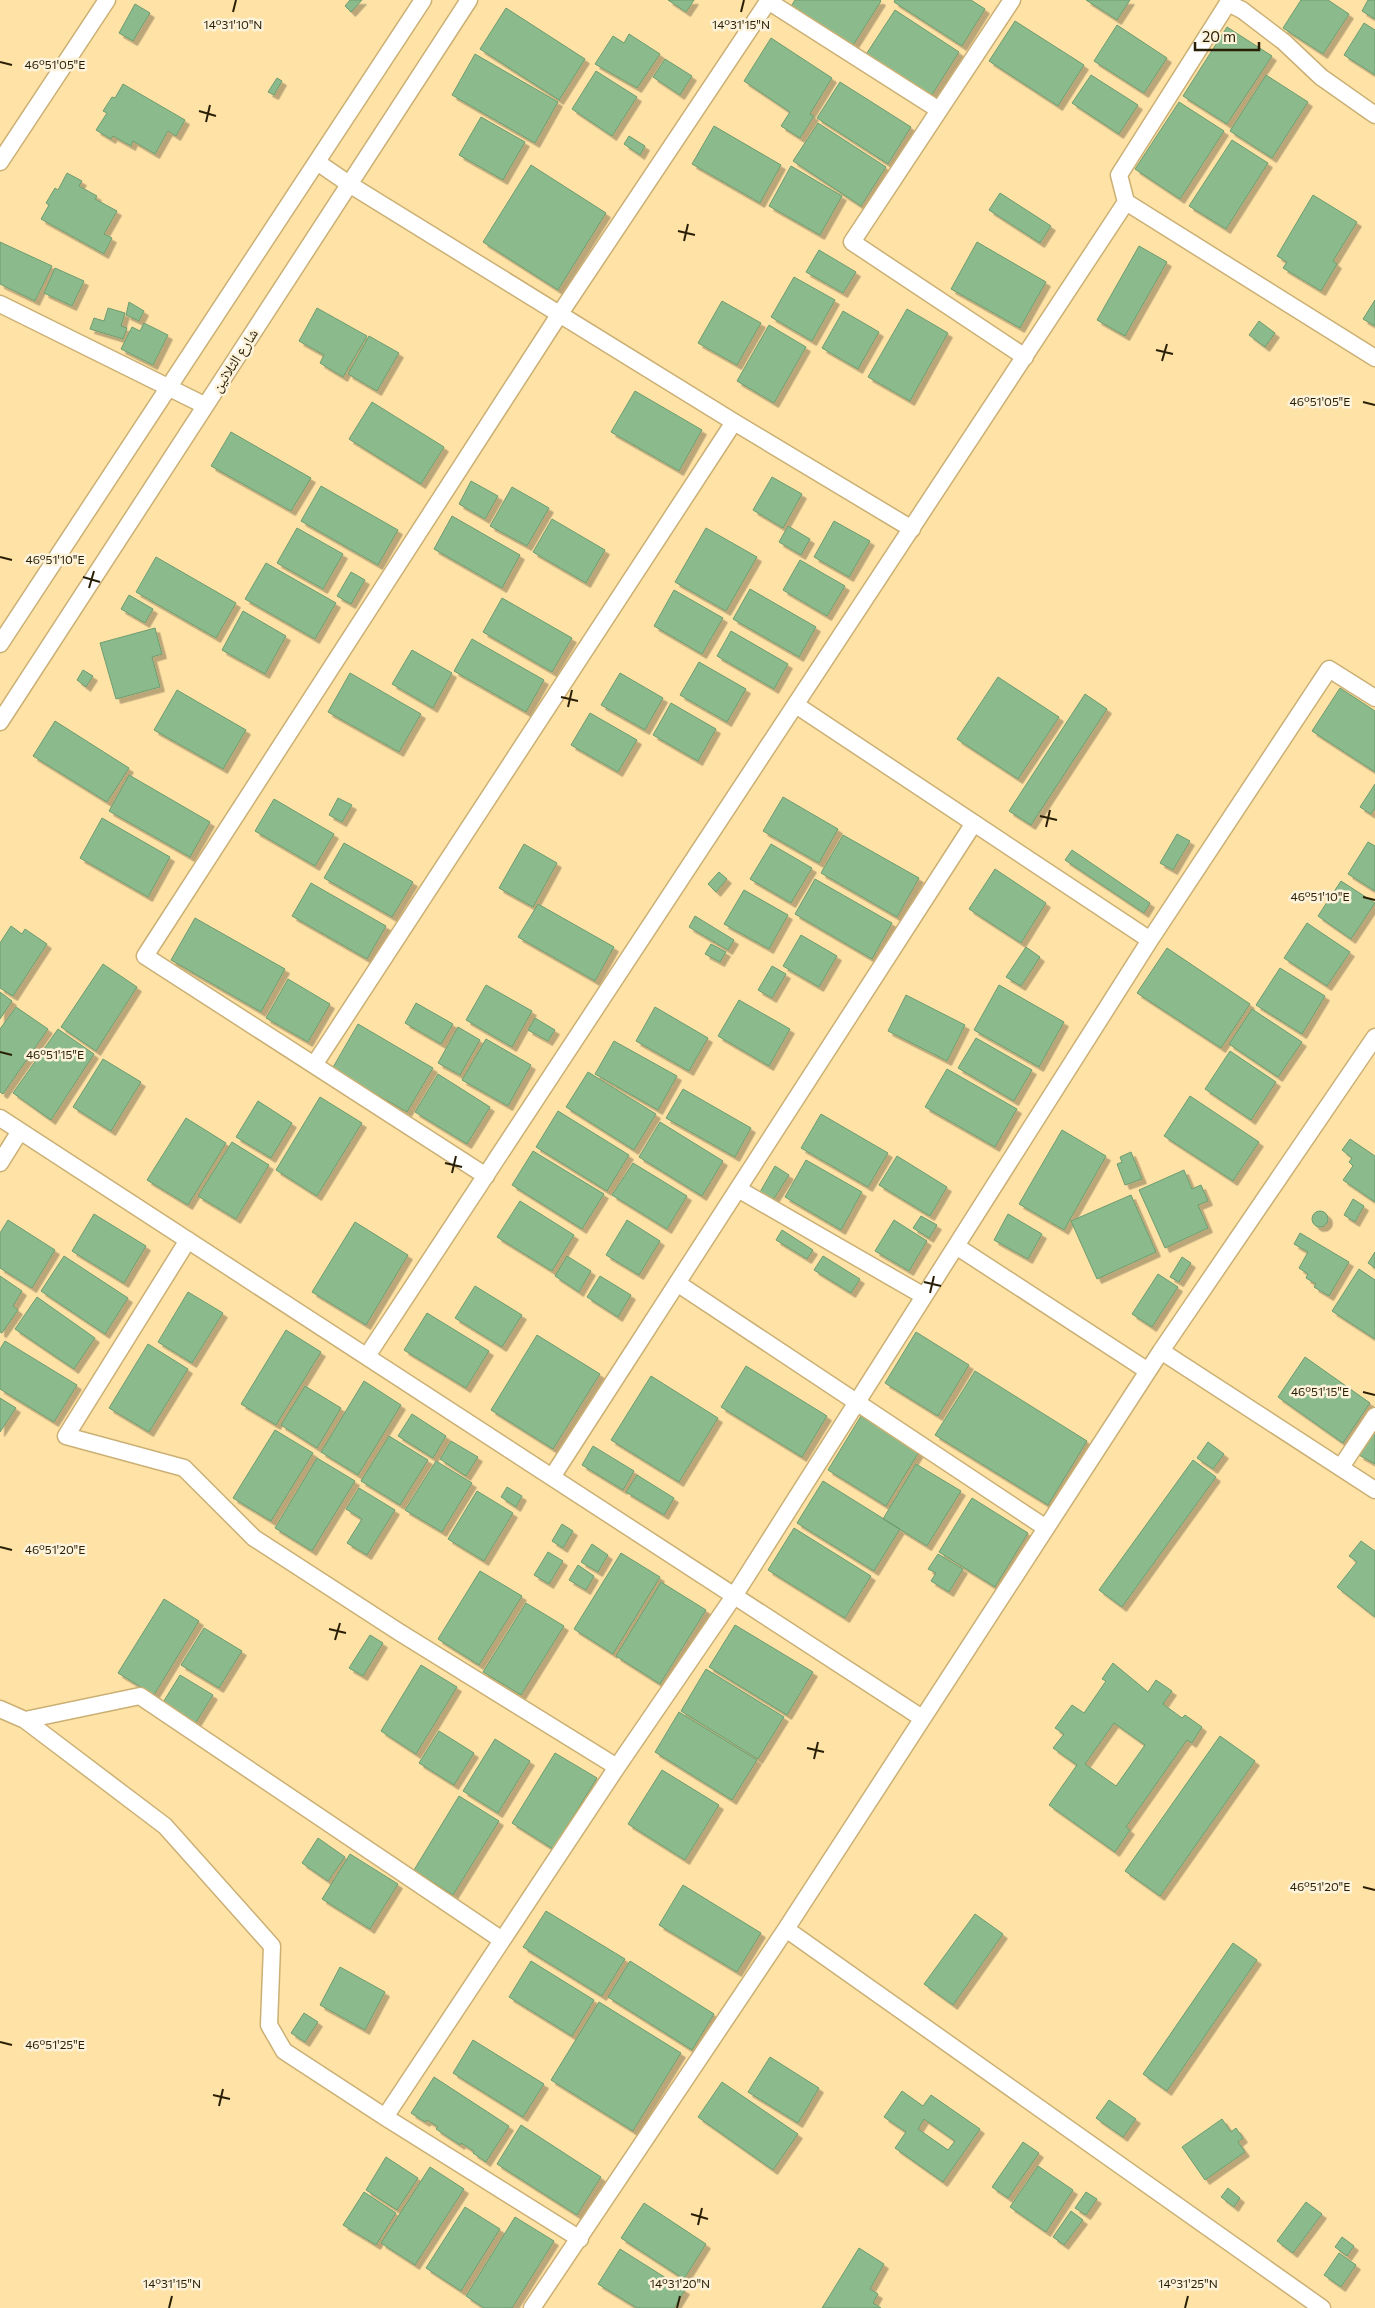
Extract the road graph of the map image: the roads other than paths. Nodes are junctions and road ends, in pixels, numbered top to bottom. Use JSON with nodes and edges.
{"nodes":[{"id":1,"x":107,"y":0,"type":"edge"},
{"id":2,"x":423,"y":0,"type":"edge"},
{"id":3,"x":469,"y":0,"type":"edge"},
{"id":4,"x":1012,"y":0,"type":"edge"},
{"id":5,"x":769,"y":1,"type":"edge"},
{"id":6,"x":1235,"y":3,"type":"edge"},
{"id":7,"x":939,"y":110,"type":"junction"},
{"id":8,"x":1375,"y":115,"type":"edge"},
{"id":9,"x":0,"y":162,"type":"edge"},
{"id":10,"x":317,"y":162,"type":"junction"},
{"id":11,"x":349,"y":184,"type":"junction"},
{"id":12,"x":1126,"y":202,"type":"junction"},
{"id":13,"x":0,"y":304,"type":"edge"},
{"id":14,"x":559,"y":315,"type":"junction"},
{"id":15,"x":1025,"y":356,"type":"junction"},
{"id":16,"x":1375,"y":358,"type":"edge"},
{"id":17,"x":169,"y":387,"type":"junction"},
{"id":18,"x":204,"y":405,"type":"junction"},
{"id":19,"x":734,"y":422,"type":"junction"},
{"id":20,"x":912,"y":529,"type":"junction"},
{"id":21,"x":0,"y":644,"type":"edge"},
{"id":22,"x":1375,"y":698,"type":"edge"},
{"id":23,"x":796,"y":706,"type":"junction"},
{"id":24,"x":0,"y":722,"type":"edge"},
{"id":25,"x":974,"y":823,"type":"junction"},
{"id":26,"x":1150,"y":940,"type":"junction"},
{"id":27,"x":1375,"y":1037,"type":"edge"},
{"id":28,"x":314,"y":1065,"type":"junction"},
{"id":29,"x":0,"y":1118,"type":"edge"},
{"id":30,"x":20,"y":1131,"type":"junction"},
{"id":31,"x":0,"y":1163,"type":"edge"},
{"id":32,"x":486,"y":1176,"type":"junction"},
{"id":33,"x":738,"y":1188,"type":"junction"},
{"id":34,"x":188,"y":1240,"type":"junction"},
{"id":35,"x":956,"y":1246,"type":"junction"},
{"id":36,"x":677,"y":1284,"type":"junction"},
{"id":37,"x":924,"y":1296,"type":"junction"},
{"id":38,"x":1161,"y":1351,"type":"junction"},
{"id":39,"x":367,"y":1356,"type":"junction"},
{"id":40,"x":1148,"y":1371,"type":"junction"},
{"id":41,"x":857,"y":1402,"type":"junction"},
{"id":42,"x":1375,"y":1416,"type":"edge"},
{"id":43,"x":1341,"y":1466,"type":"junction"},
{"id":44,"x":552,"y":1477,"type":"junction"},
{"id":45,"x":1375,"y":1490,"type":"edge"},
{"id":46,"x":1046,"y":1528,"type":"junction"},
{"id":47,"x":734,"y":1596,"type":"junction"},
{"id":48,"x":0,"y":1709,"type":"edge"},
{"id":49,"x":922,"y":1718,"type":"junction"},
{"id":50,"x":25,"y":1720,"type":"junction"},
{"id":51,"x":617,"y":1766,"type":"junction"},
{"id":52,"x":786,"y":1929,"type":"junction"},
{"id":53,"x":502,"y":1940,"type":"junction"},
{"id":54,"x":385,"y":2117,"type":"junction"},
{"id":55,"x":580,"y":2238,"type":"junction"},
{"id":56,"x":532,"y":2308,"type":"edge"},
{"id":57,"x":1322,"y":2308,"type":"edge"}],
"edges":[{"from":1,"to":9,"type":"street"},
{"from":2,"to":10,"type":"street"},
{"from":3,"to":11,"type":"street","name":"شارع الثلاثين"},
{"from":4,"to":7,"type":"street"},
{"from":5,"to":7,"type":"street"},
{"from":5,"to":14,"type":"street"},
{"from":6,"to":8,"type":"street"},
{"from":6,"to":12,"type":"street"},
{"from":7,"to":15,"type":"street"},
{"from":10,"to":11,"type":"street"},
{"from":10,"to":17,"type":"street"},
{"from":11,"to":14,"type":"street"},
{"from":11,"to":18,"type":"street","name":"شارع الثلاثين"},
{"from":12,"to":15,"type":"street"},
{"from":12,"to":16,"type":"street"},
{"from":13,"to":17,"type":"street"},
{"from":14,"to":19,"type":"street"},
{"from":14,"to":28,"type":"street"},
{"from":15,"to":20,"type":"street"},
{"from":17,"to":18,"type":"street"},
{"from":17,"to":21,"type":"street"},
{"from":18,"to":24,"type":"street","name":"شارع الثلاثين"},
{"from":19,"to":20,"type":"street"},
{"from":19,"to":28,"type":"street"},
{"from":20,"to":23,"type":"street"},
{"from":22,"to":26,"type":"street"},
{"from":23,"to":25,"type":"street"},
{"from":23,"to":32,"type":"street"},
{"from":25,"to":26,"type":"street"},
{"from":25,"to":33,"type":"street"},
{"from":26,"to":35,"type":"street"},
{"from":27,"to":38,"type":"street"},
{"from":28,"to":32,"type":"street"},
{"from":29,"to":30,"type":"street"},
{"from":30,"to":31,"type":"street"},
{"from":30,"to":34,"type":"street"},
{"from":32,"to":39,"type":"street"},
{"from":33,"to":36,"type":"street"},
{"from":33,"to":37,"type":"street"},
{"from":34,"to":39,"type":"street"},
{"from":34,"to":51,"type":"street"},
{"from":35,"to":37,"type":"street"},
{"from":35,"to":40,"type":"street"},
{"from":36,"to":41,"type":"street"},
{"from":36,"to":44,"type":"street"},
{"from":37,"to":41,"type":"street"},
{"from":38,"to":40,"type":"street"},
{"from":38,"to":43,"type":"street"},
{"from":39,"to":44,"type":"street"},
{"from":40,"to":46,"type":"street"},
{"from":41,"to":46,"type":"street"},
{"from":41,"to":47,"type":"street"},
{"from":42,"to":43,"type":"street"},
{"from":43,"to":45,"type":"street"},
{"from":44,"to":47,"type":"street"},
{"from":46,"to":49,"type":"street"},
{"from":47,"to":49,"type":"street"},
{"from":47,"to":51,"type":"street"},
{"from":48,"to":50,"type":"street"},
{"from":49,"to":52,"type":"street"},
{"from":50,"to":53,"type":"street"},
{"from":50,"to":54,"type":"street"},
{"from":51,"to":53,"type":"street"},
{"from":52,"to":55,"type":"street"},
{"from":52,"to":57,"type":"street"},
{"from":53,"to":54,"type":"street"},
{"from":54,"to":55,"type":"street"},
{"from":55,"to":56,"type":"street"}]}
